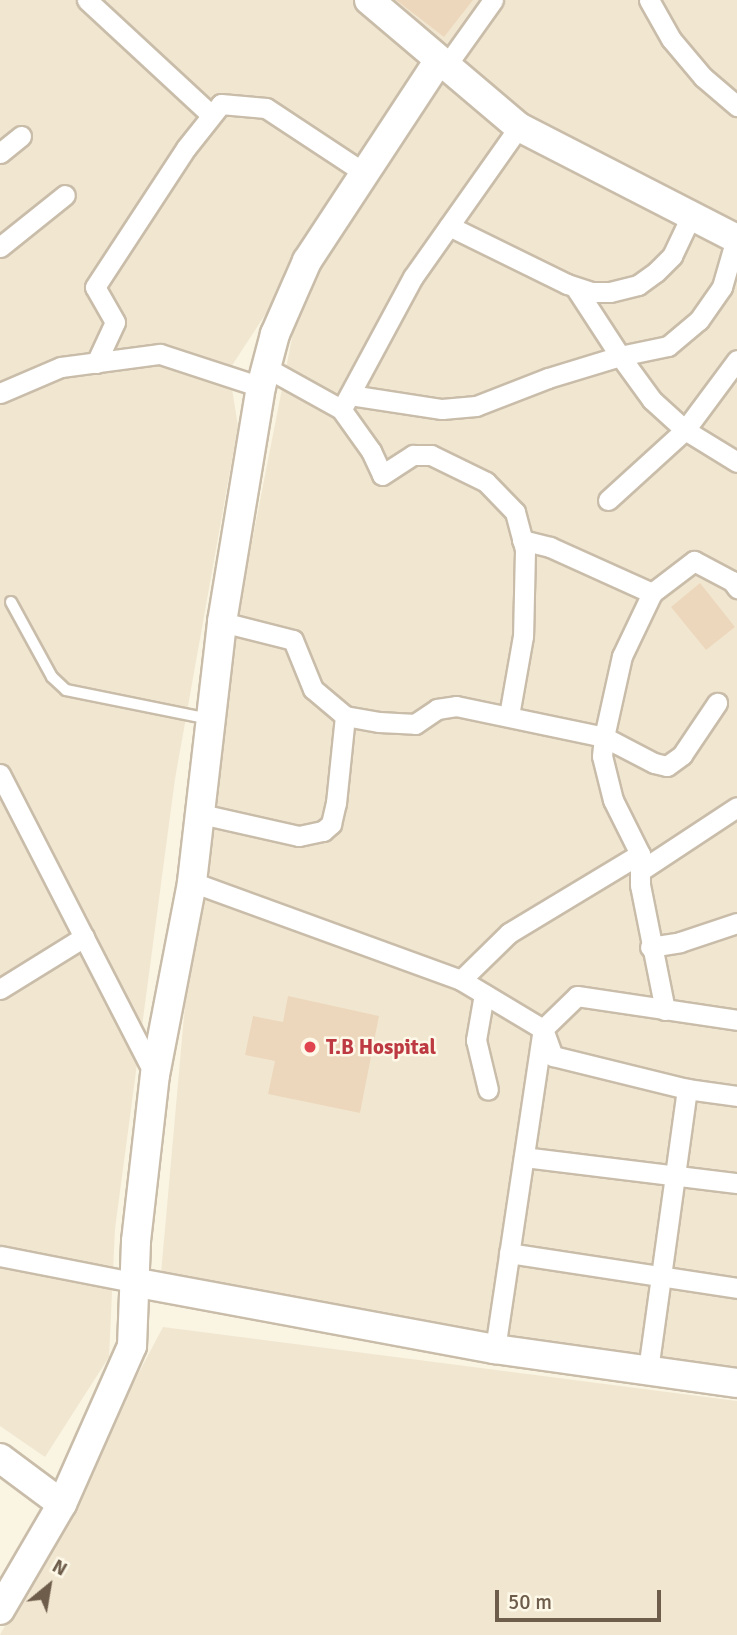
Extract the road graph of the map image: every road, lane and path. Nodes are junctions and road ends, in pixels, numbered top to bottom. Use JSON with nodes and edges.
{"nodes":[{"id":1,"x":87,"y":0,"type":"edge"},
{"id":2,"x":369,"y":0,"type":"edge"},
{"id":3,"x":493,"y":0,"type":"edge"},
{"id":4,"x":649,"y":0,"type":"edge"},
{"id":5,"x":442,"y":63,"type":"junction"},
{"id":6,"x":737,"y":106,"type":"edge"},
{"id":7,"x":211,"y":116,"type":"junction"},
{"id":8,"x":519,"y":127,"type":"junction"},
{"id":9,"x":21,"y":136,"type":"dead end"},
{"id":10,"x":0,"y":153,"type":"edge"},
{"id":11,"x":366,"y":174,"type":"junction"},
{"id":12,"x":65,"y":195,"type":"dead end"},
{"id":13,"x":691,"y":216,"type":"junction"},
{"id":14,"x":449,"y":226,"type":"junction"},
{"id":15,"x":736,"y":238,"type":"edge"},
{"id":16,"x":0,"y":247,"type":"edge"},
{"id":17,"x":575,"y":287,"type":"junction"},
{"id":18,"x":620,"y":356,"type":"junction"},
{"id":19,"x":737,"y":360,"type":"edge"},
{"id":20,"x":96,"y":363,"type":"junction"},
{"id":21,"x":264,"y":378,"type":"junction"},
{"id":22,"x":0,"y":393,"type":"edge"},
{"id":23,"x":346,"y":402,"type":"junction"},
{"id":24,"x":685,"y":430,"type":"junction"},
{"id":25,"x":737,"y":462,"type":"edge"},
{"id":26,"x":608,"y":500,"type":"dead end"},
{"id":27,"x":522,"y":540,"type":"junction"},
{"id":28,"x":737,"y":587,"type":"edge"},
{"id":29,"x":652,"y":593,"type":"junction"},
{"id":30,"x":11,"y":602,"type":"dead end"},
{"id":31,"x":222,"y":622,"type":"junction"},
{"id":32,"x":717,"y":703,"type":"dead end"},
{"id":33,"x":509,"y":715,"type":"junction"},
{"id":34,"x":345,"y":716,"type":"junction"},
{"id":35,"x":211,"y":719,"type":"junction"},
{"id":36,"x":604,"y":737,"type":"junction"},
{"id":37,"x":0,"y":774,"type":"edge"},
{"id":38,"x":737,"y":807,"type":"edge"},
{"id":39,"x":201,"y":814,"type":"junction"},
{"id":40,"x":640,"y":862,"type":"junction"},
{"id":41,"x":192,"y":882,"type":"junction"},
{"id":42,"x":737,"y":923,"type":"edge"},
{"id":43,"x":84,"y":937,"type":"junction"},
{"id":44,"x":650,"y":947,"type":"junction"},
{"id":45,"x":461,"y":980,"type":"junction"},
{"id":46,"x":0,"y":989,"type":"edge"},
{"id":47,"x":484,"y":994,"type":"junction"},
{"id":48,"x":665,"y":1010,"type":"junction"},
{"id":49,"x":737,"y":1020,"type":"edge"},
{"id":50,"x":543,"y":1029,"type":"junction"},
{"id":51,"x":155,"y":1074,"type":"junction"},
{"id":52,"x":687,"y":1089,"type":"junction"},
{"id":53,"x":488,"y":1090,"type":"dead end"},
{"id":54,"x":737,"y":1097,"type":"edge"},
{"id":55,"x":524,"y":1157,"type":"junction"},
{"id":56,"x":675,"y":1174,"type":"junction"},
{"id":57,"x":737,"y":1184,"type":"edge"},
{"id":58,"x":509,"y":1253,"type":"junction"},
{"id":59,"x":0,"y":1256,"type":"edge"},
{"id":60,"x":661,"y":1277,"type":"junction"},
{"id":61,"x":133,"y":1282,"type":"junction"},
{"id":62,"x":737,"y":1288,"type":"edge"},
{"id":63,"x":495,"y":1349,"type":"junction"},
{"id":64,"x":648,"y":1370,"type":"junction"},
{"id":65,"x":737,"y":1383,"type":"edge"},
{"id":66,"x":0,"y":1458,"type":"edge"},
{"id":67,"x":62,"y":1504,"type":"junction"},
{"id":68,"x":0,"y":1610,"type":"edge"}],
"edges":[{"from":1,"to":7,"type":"street"},
{"from":2,"to":5,"type":"street"},
{"from":3,"to":5,"type":"street"},
{"from":4,"to":6,"type":"street"},
{"from":5,"to":8,"type":"street"},
{"from":5,"to":11,"type":"street"},
{"from":7,"to":11,"type":"street"},
{"from":7,"to":20,"type":"street"},
{"from":8,"to":13,"type":"street"},
{"from":8,"to":14,"type":"street"},
{"from":9,"to":10,"type":"street"},
{"from":11,"to":21,"type":"street"},
{"from":12,"to":16,"type":"street"},
{"from":13,"to":15,"type":"street"},
{"from":13,"to":17,"type":"street"},
{"from":14,"to":17,"type":"street"},
{"from":14,"to":23,"type":"street"},
{"from":15,"to":18,"type":"street"},
{"from":17,"to":18,"type":"street"},
{"from":18,"to":23,"type":"street"},
{"from":18,"to":24,"type":"street"},
{"from":19,"to":24,"type":"street"},
{"from":20,"to":21,"type":"street"},
{"from":20,"to":22,"type":"street"},
{"from":21,"to":23,"type":"street"},
{"from":21,"to":31,"type":"street"},
{"from":23,"to":27,"type":"street"},
{"from":24,"to":25,"type":"street"},
{"from":24,"to":26,"type":"street"},
{"from":27,"to":29,"type":"street"},
{"from":27,"to":33,"type":"street"},
{"from":28,"to":29,"type":"street"},
{"from":29,"to":36,"type":"street"},
{"from":30,"to":35,"type":"lane"},
{"from":31,"to":34,"type":"street"},
{"from":31,"to":35,"type":"street"},
{"from":32,"to":36,"type":"street"},
{"from":33,"to":34,"type":"street"},
{"from":33,"to":36,"type":"street"},
{"from":34,"to":39,"type":"street"},
{"from":35,"to":39,"type":"street"},
{"from":36,"to":40,"type":"street"},
{"from":37,"to":43,"type":"street"},
{"from":38,"to":40,"type":"street"},
{"from":39,"to":41,"type":"street"},
{"from":40,"to":44,"type":"street"},
{"from":40,"to":45,"type":"street"},
{"from":41,"to":45,"type":"street"},
{"from":41,"to":51,"type":"street"},
{"from":42,"to":44,"type":"street"},
{"from":43,"to":46,"type":"street"},
{"from":43,"to":51,"type":"street"},
{"from":44,"to":48,"type":"street"},
{"from":45,"to":47,"type":"street"},
{"from":47,"to":50,"type":"street"},
{"from":47,"to":53,"type":"street"},
{"from":48,"to":49,"type":"street"},
{"from":48,"to":50,"type":"street"},
{"from":50,"to":52,"type":"street"},
{"from":50,"to":55,"type":"street"},
{"from":51,"to":61,"type":"street"},
{"from":52,"to":54,"type":"street"},
{"from":52,"to":56,"type":"street"},
{"from":55,"to":56,"type":"street"},
{"from":55,"to":58,"type":"street"},
{"from":56,"to":57,"type":"street"},
{"from":56,"to":60,"type":"street"},
{"from":58,"to":60,"type":"street"},
{"from":58,"to":63,"type":"street"},
{"from":59,"to":61,"type":"street"},
{"from":60,"to":62,"type":"street"},
{"from":60,"to":64,"type":"street"},
{"from":61,"to":63,"type":"street"},
{"from":61,"to":67,"type":"street"},
{"from":63,"to":64,"type":"street"},
{"from":64,"to":65,"type":"street"},
{"from":66,"to":67,"type":"street"},
{"from":67,"to":68,"type":"street"}]}
